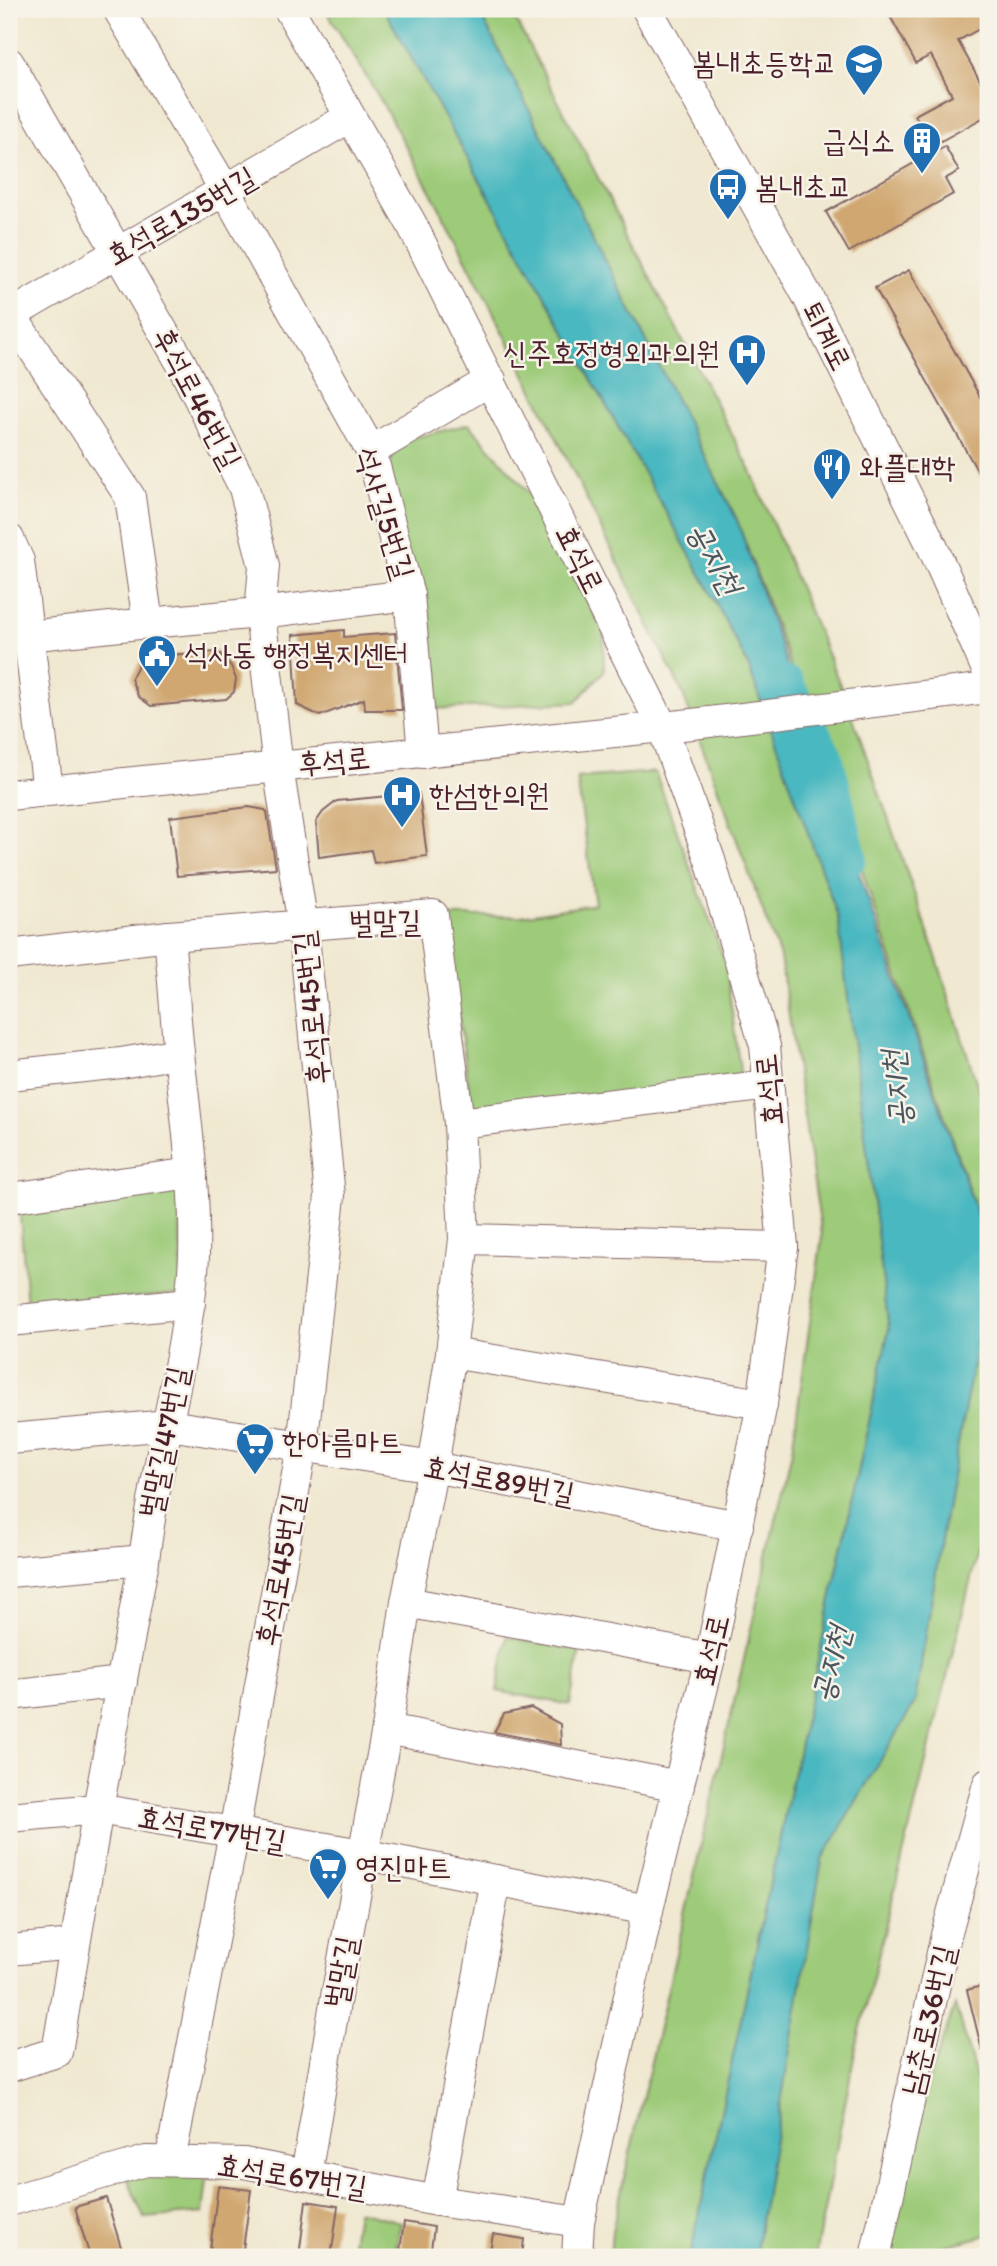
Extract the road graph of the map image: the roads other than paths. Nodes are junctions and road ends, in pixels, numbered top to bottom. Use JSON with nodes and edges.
{"nodes":[{"id":1,"x":118,"y":9,"type":"edge"},
{"id":2,"x":289,"y":9,"type":"edge"},
{"id":3,"x":648,"y":9,"type":"edge"},
{"id":4,"x":9,"y":63,"type":"edge"},
{"id":5,"x":351,"y":117,"type":"junction"},
{"id":6,"x":225,"y":190,"type":"junction"},
{"id":7,"x":119,"y":252,"type":"junction"},
{"id":8,"x":9,"y":315,"type":"edge"},
{"id":9,"x":491,"y":380,"type":"junction"},
{"id":10,"x":371,"y":451,"type":"junction"},
{"id":11,"x":9,"y":538,"type":"edge"},
{"id":12,"x":409,"y":594,"type":"junction"},
{"id":13,"x":260,"y":613,"type":"junction"},
{"id":14,"x":148,"y":623,"type":"junction"},
{"id":15,"x":19,"y":637,"type":"edge"},
{"id":16,"x":988,"y":672,"type":"edge"},
{"id":17,"x":988,"y":688,"type":"edge"},
{"id":18,"x":662,"y":726,"type":"junction"},
{"id":19,"x":423,"y":752,"type":"junction"},
{"id":20,"x":278,"y":767,"type":"junction"},
{"id":21,"x":48,"y":790,"type":"junction"},
{"id":22,"x":9,"y":795,"type":"edge"},
{"id":23,"x":303,"y":926,"type":"junction"},
{"id":24,"x":169,"y":936,"type":"junction"},
{"id":25,"x":9,"y":955,"type":"edge"},
{"id":26,"x":180,"y":1053,"type":"junction"},
{"id":27,"x":9,"y":1075,"type":"edge"},
{"id":28,"x":769,"y":1085,"type":"junction"},
{"id":29,"x":459,"y":1123,"type":"junction"},
{"id":30,"x":192,"y":1173,"type":"junction"},
{"id":31,"x":9,"y":1198,"type":"edge"},
{"id":32,"x":464,"y":1239,"type":"junction"},
{"id":33,"x":783,"y":1247,"type":"junction"},
{"id":34,"x":190,"y":1303,"type":"junction"},
{"id":35,"x":9,"y":1321,"type":"edge"},
{"id":36,"x":451,"y":1353,"type":"junction"},
{"id":37,"x":762,"y":1404,"type":"junction"},
{"id":38,"x":169,"y":1425,"type":"junction"},
{"id":39,"x":9,"y":1439,"type":"edge"},
{"id":40,"x":302,"y":1446,"type":"junction"},
{"id":41,"x":433,"y":1467,"type":"junction"},
{"id":42,"x":738,"y":1526,"type":"junction"},
{"id":43,"x":144,"y":1560,"type":"junction"},
{"id":44,"x":9,"y":1572,"type":"edge"},
{"id":45,"x":406,"y":1602,"type":"junction"},
{"id":46,"x":710,"y":1658,"type":"junction"},
{"id":47,"x":122,"y":1682,"type":"junction"},
{"id":48,"x":9,"y":1695,"type":"edge"},
{"id":49,"x":387,"y":1729,"type":"junction"},
{"id":50,"x":988,"y":1784,"type":"edge"},
{"id":51,"x":679,"y":1786,"type":"junction"},
{"id":52,"x":98,"y":1809,"type":"junction"},
{"id":53,"x":9,"y":1817,"type":"edge"},
{"id":54,"x":234,"y":1833,"type":"junction"},
{"id":55,"x":362,"y":1854,"type":"junction"},
{"id":56,"x":496,"y":1880,"type":"junction"},
{"id":57,"x":648,"y":1910,"type":"junction"},
{"id":58,"x":75,"y":1944,"type":"junction"},
{"id":59,"x":9,"y":1950,"type":"edge"},
{"id":60,"x":9,"y":2067,"type":"edge"},
{"id":61,"x":170,"y":2161,"type":"junction"},
{"id":62,"x":306,"y":2175,"type":"junction"},
{"id":63,"x":9,"y":2201,"type":"edge"},
{"id":64,"x":437,"y":2201,"type":"junction"},
{"id":65,"x":579,"y":2222,"type":"junction"},
{"id":66,"x":577,"y":2257,"type":"edge"},
{"id":67,"x":875,"y":2257,"type":"edge"}],
"edges":[{"from":1,"to":6,"type":"street","name":"석사길5번길"},
{"from":2,"to":5,"type":"street","name":"효석로"},
{"from":3,"to":16,"type":"street","name":"퇴계로"},
{"from":4,"to":7,"type":"street","name":"후석로46번길"},
{"from":5,"to":6,"type":"street","name":"효석로135번길"},
{"from":5,"to":9,"type":"street","name":"효석로"},
{"from":6,"to":7,"type":"street","name":"효석로135번길"},
{"from":6,"to":10,"type":"street","name":"석사길5번길"},
{"from":7,"to":8,"type":"street","name":"효석로135번길"},
{"from":7,"to":13,"type":"street","name":"후석로46번길"},
{"from":8,"to":14,"type":"street","name":"효석로135번길"},
{"from":9,"to":10,"type":"street"},
{"from":9,"to":18,"type":"street","name":"효석로"},
{"from":10,"to":12,"type":"street","name":"석사길5번길"},
{"from":11,"to":15,"type":"street"},
{"from":12,"to":13,"type":"street","name":"석사길5번길"},
{"from":12,"to":19,"type":"street"},
{"from":13,"to":14,"type":"street","name":"석사길5번길"},
{"from":13,"to":20,"type":"street","name":"후석로46번길"},
{"from":14,"to":15,"type":"street","name":"석사길5번길"},
{"from":15,"to":21,"type":"street"},
{"from":17,"to":18,"type":"street","name":"후석로"},
{"from":18,"to":19,"type":"street","name":"후석로"},
{"from":18,"to":28,"type":"street","name":"효석로"},
{"from":19,"to":20,"type":"street","name":"후석로"},
{"from":20,"to":21,"type":"street","name":"후석로"},
{"from":20,"to":23,"type":"street","name":"후석로45번길"},
{"from":21,"to":22,"type":"street","name":"후석로"},
{"from":23,"to":24,"type":"street","name":"벌말길"},
{"from":23,"to":29,"type":"street","name":"벌말길"},
{"from":23,"to":40,"type":"street","name":"후석로45번길"},
{"from":24,"to":25,"type":"street","name":"벌말길"},
{"from":24,"to":26,"type":"street","name":"벌말길47번길"},
{"from":26,"to":27,"type":"street"},
{"from":26,"to":30,"type":"street","name":"벌말길47번길"},
{"from":28,"to":29,"type":"street"},
{"from":28,"to":33,"type":"street","name":"효석로"},
{"from":29,"to":32,"type":"street","name":"벌말길"},
{"from":30,"to":31,"type":"street"},
{"from":30,"to":34,"type":"street","name":"벌말길47번길"},
{"from":32,"to":33,"type":"street"},
{"from":32,"to":36,"type":"street","name":"벌말길"},
{"from":33,"to":37,"type":"street","name":"효석로"},
{"from":34,"to":35,"type":"street"},
{"from":34,"to":38,"type":"street","name":"벌말길47번길"},
{"from":36,"to":37,"type":"street"},
{"from":36,"to":41,"type":"street","name":"벌말길"},
{"from":37,"to":42,"type":"street","name":"효석로"},
{"from":38,"to":39,"type":"street","name":"효석로89번길"},
{"from":38,"to":40,"type":"street","name":"효석로89번길"},
{"from":38,"to":43,"type":"street","name":"벌말길47번길"},
{"from":40,"to":41,"type":"street","name":"효석로89번길"},
{"from":40,"to":54,"type":"street","name":"후석로45번길"},
{"from":41,"to":42,"type":"street","name":"효석로89번길"},
{"from":41,"to":45,"type":"street","name":"벌말길"},
{"from":42,"to":46,"type":"street","name":"효석로"},
{"from":43,"to":44,"type":"street"},
{"from":43,"to":47,"type":"street","name":"벌말길47번길"},
{"from":45,"to":46,"type":"street"},
{"from":45,"to":49,"type":"street","name":"벌말길"},
{"from":46,"to":51,"type":"street","name":"효석로"},
{"from":47,"to":48,"type":"street"},
{"from":47,"to":52,"type":"street","name":"벌말길47번길"},
{"from":49,"to":51,"type":"street"},
{"from":49,"to":55,"type":"street","name":"벌말길"},
{"from":50,"to":67,"type":"street","name":"남춘로36번길"},
{"from":51,"to":57,"type":"street","name":"효석로"},
{"from":52,"to":53,"type":"street","name":"효석로77번길"},
{"from":52,"to":54,"type":"street","name":"효석로77번길"},
{"from":52,"to":58,"type":"street","name":"벌말길47번길"},
{"from":54,"to":55,"type":"street","name":"효석로77번길"},
{"from":54,"to":61,"type":"street","name":"후석로45번길"},
{"from":55,"to":56,"type":"street","name":"효석로77번길"},
{"from":55,"to":62,"type":"street","name":"벌말길"},
{"from":56,"to":57,"type":"street","name":"효석로77번길"},
{"from":56,"to":64,"type":"street"},
{"from":57,"to":65,"type":"street","name":"효석로"},
{"from":58,"to":59,"type":"street"},
{"from":58,"to":60,"type":"street","name":"벌말길47번길"},
{"from":61,"to":62,"type":"street","name":"효석로67번길"},
{"from":61,"to":63,"type":"street","name":"효석로67번길"},
{"from":62,"to":64,"type":"street","name":"효석로67번길"},
{"from":64,"to":65,"type":"street","name":"효석로67번길"},
{"from":65,"to":66,"type":"street","name":"효석로"}]}
